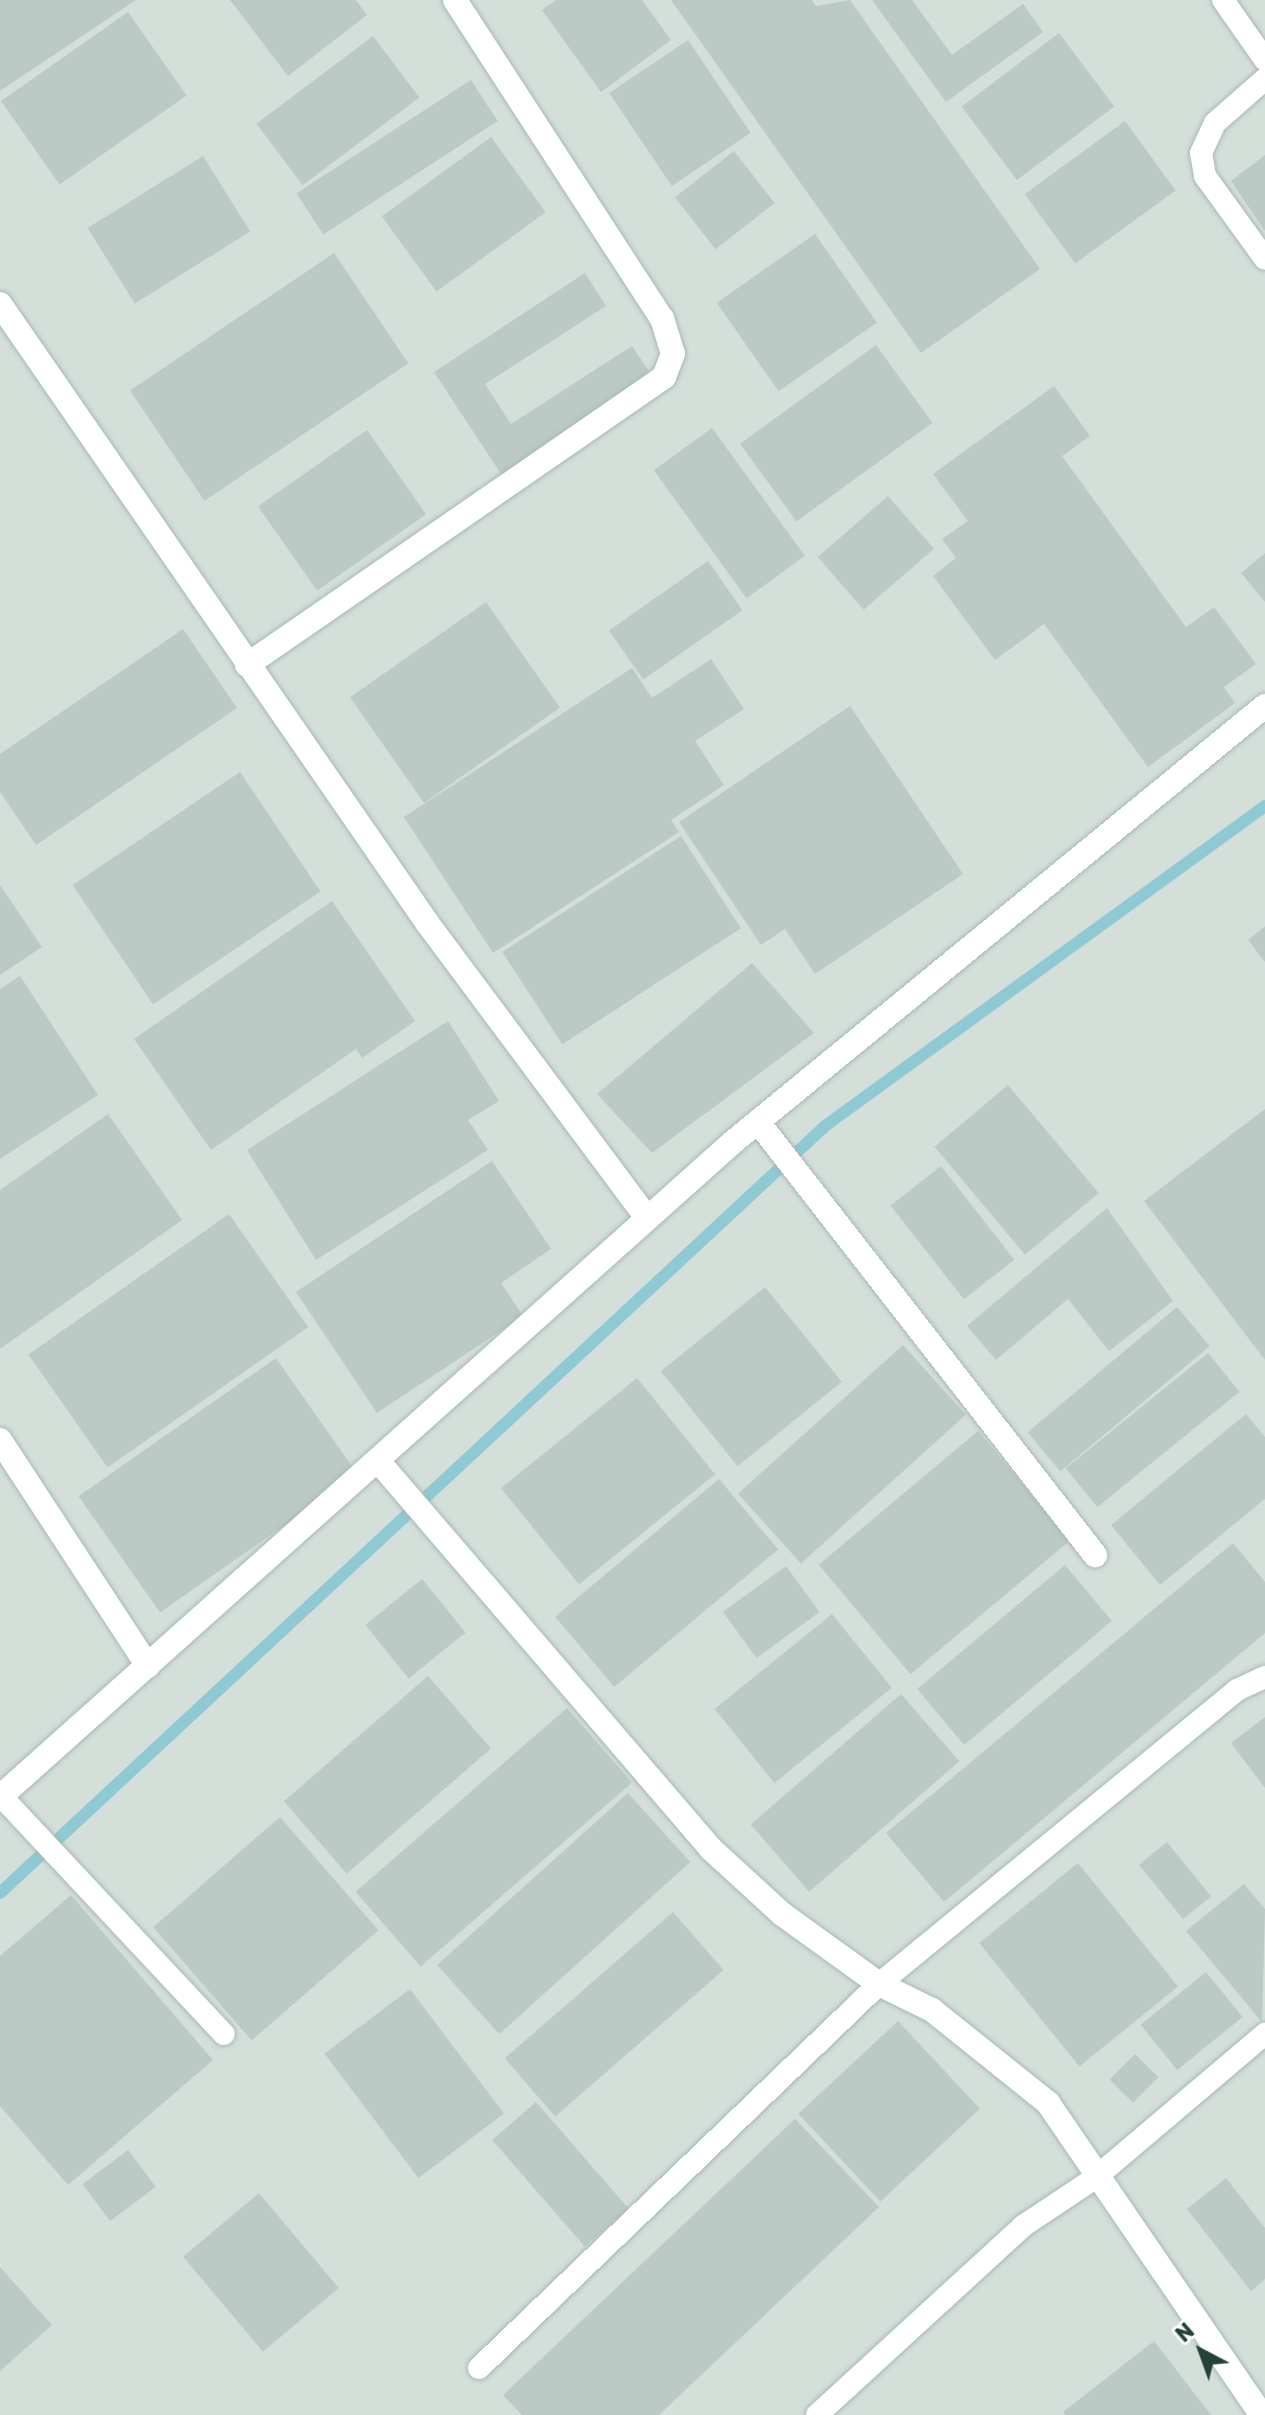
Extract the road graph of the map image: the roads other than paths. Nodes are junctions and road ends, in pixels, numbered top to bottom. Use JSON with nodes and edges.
{"nodes":[{"id":1,"x":455,"y":0,"type":"edge"},
{"id":2,"x":1223,"y":0,"type":"edge"},
{"id":3,"x":1265,"y":60,"type":"edge"},
{"id":4,"x":1265,"y":79,"type":"edge"},
{"id":5,"x":1265,"y":259,"type":"edge"},
{"id":6,"x":0,"y":304,"type":"edge"},
{"id":7,"x":247,"y":665,"type":"junction"},
{"id":8,"x":1265,"y":706,"type":"edge"},
{"id":9,"x":758,"y":1122,"type":"junction"},
{"id":10,"x":646,"y":1217,"type":"junction"},
{"id":11,"x":0,"y":1440,"type":"edge"},
{"id":12,"x":379,"y":1462,"type":"junction"},
{"id":13,"x":1095,"y":1555,"type":"dead end"},
{"id":14,"x":148,"y":1666,"type":"junction"},
{"id":15,"x":1265,"y":1677,"type":"edge"},
{"id":16,"x":1,"y":1797,"type":"edge"},
{"id":17,"x":879,"y":1984,"type":"junction"},
{"id":18,"x":224,"y":2034,"type":"dead end"},
{"id":19,"x":1265,"y":2034,"type":"edge"},
{"id":20,"x":1095,"y":2178,"type":"junction"},
{"id":21,"x":479,"y":2368,"type":"dead end"},
{"id":22,"x":817,"y":2415,"type":"edge"},
{"id":23,"x":1262,"y":2415,"type":"edge"}],
"edges":[{"from":1,"to":7,"type":"street"},
{"from":2,"to":3,"type":"lane"},
{"from":4,"to":5,"type":"lane"},
{"from":6,"to":7,"type":"street"},
{"from":7,"to":10,"type":"street"},
{"from":8,"to":9,"type":"street"},
{"from":9,"to":10,"type":"street"},
{"from":9,"to":13,"type":"street"},
{"from":10,"to":12,"type":"street"},
{"from":11,"to":14,"type":"street"},
{"from":12,"to":14,"type":"street"},
{"from":12,"to":17,"type":"street"},
{"from":14,"to":16,"type":"street"},
{"from":15,"to":17,"type":"lane"},
{"from":16,"to":18,"type":"lane"},
{"from":17,"to":20,"type":"street"},
{"from":17,"to":21,"type":"lane"},
{"from":19,"to":20,"type":"lane"},
{"from":20,"to":22,"type":"lane"},
{"from":20,"to":23,"type":"street"}]}
